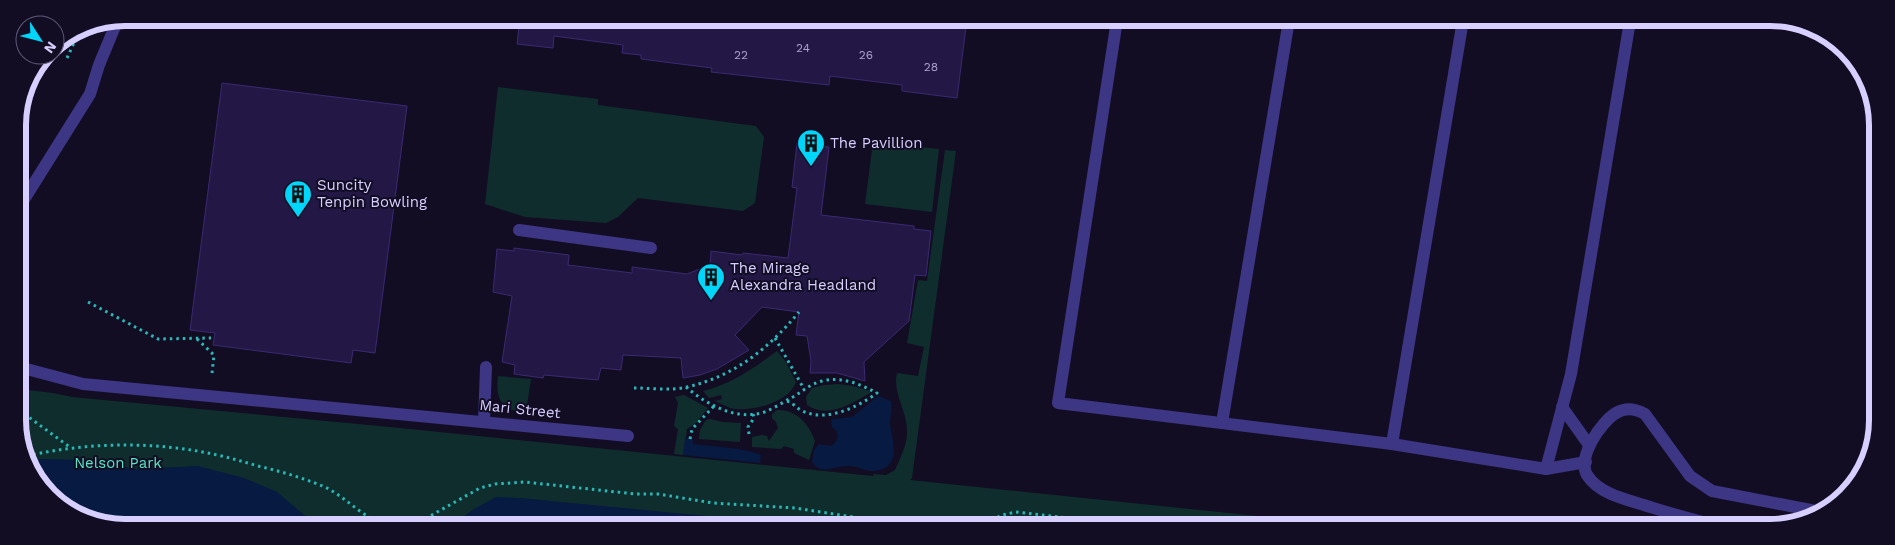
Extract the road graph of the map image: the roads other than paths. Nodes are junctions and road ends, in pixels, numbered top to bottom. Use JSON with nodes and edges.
{"nodes":[{"id":1,"x":1116,"y":26,"type":"edge"},
{"id":2,"x":1288,"y":26,"type":"edge"},
{"id":3,"x":1462,"y":26,"type":"edge"},
{"id":4,"x":1629,"y":26,"type":"edge"},
{"id":5,"x":115,"y":27,"type":"edge"},
{"id":6,"x":26,"y":196,"type":"edge"},
{"id":7,"x":519,"y":230,"type":"dead end"},
{"id":8,"x":652,"y":248,"type":"dead end"},
{"id":9,"x":486,"y":367,"type":"dead end"},
{"id":10,"x":26,"y":369,"type":"edge"},
{"id":11,"x":1562,"y":407,"type":"junction"},
{"id":12,"x":484,"y":421,"type":"junction"},
{"id":13,"x":1222,"y":423,"type":"junction"},
{"id":14,"x":628,"y":436,"type":"dead end"},
{"id":15,"x":1392,"y":444,"type":"junction"},
{"id":16,"x":1589,"y":445,"type":"junction"},
{"id":17,"x":1586,"y":462,"type":"junction"},
{"id":18,"x":1546,"y":469,"type":"junction"},
{"id":19,"x":1811,"y":510,"type":"edge"},
{"id":20,"x":1689,"y":519,"type":"edge"}],
"edges":[{"from":1,"to":13,"type":"street"},
{"from":2,"to":13,"type":"street"},
{"from":3,"to":15,"type":"street"},
{"from":4,"to":11,"type":"street"},
{"from":5,"to":6,"type":"street"},
{"from":7,"to":8,"type":"street"},
{"from":9,"to":12,"type":"street"},
{"from":10,"to":12,"type":"street","name":"Mari Street"},
{"from":11,"to":16,"type":"street"},
{"from":11,"to":18,"type":"street"},
{"from":12,"to":14,"type":"street","name":"Mari Street"},
{"from":13,"to":15,"type":"street"},
{"from":15,"to":18,"type":"street"},
{"from":16,"to":17,"type":"street"},
{"from":16,"to":19,"type":"street"},
{"from":17,"to":18,"type":"street"},
{"from":17,"to":20,"type":"street"}]}
